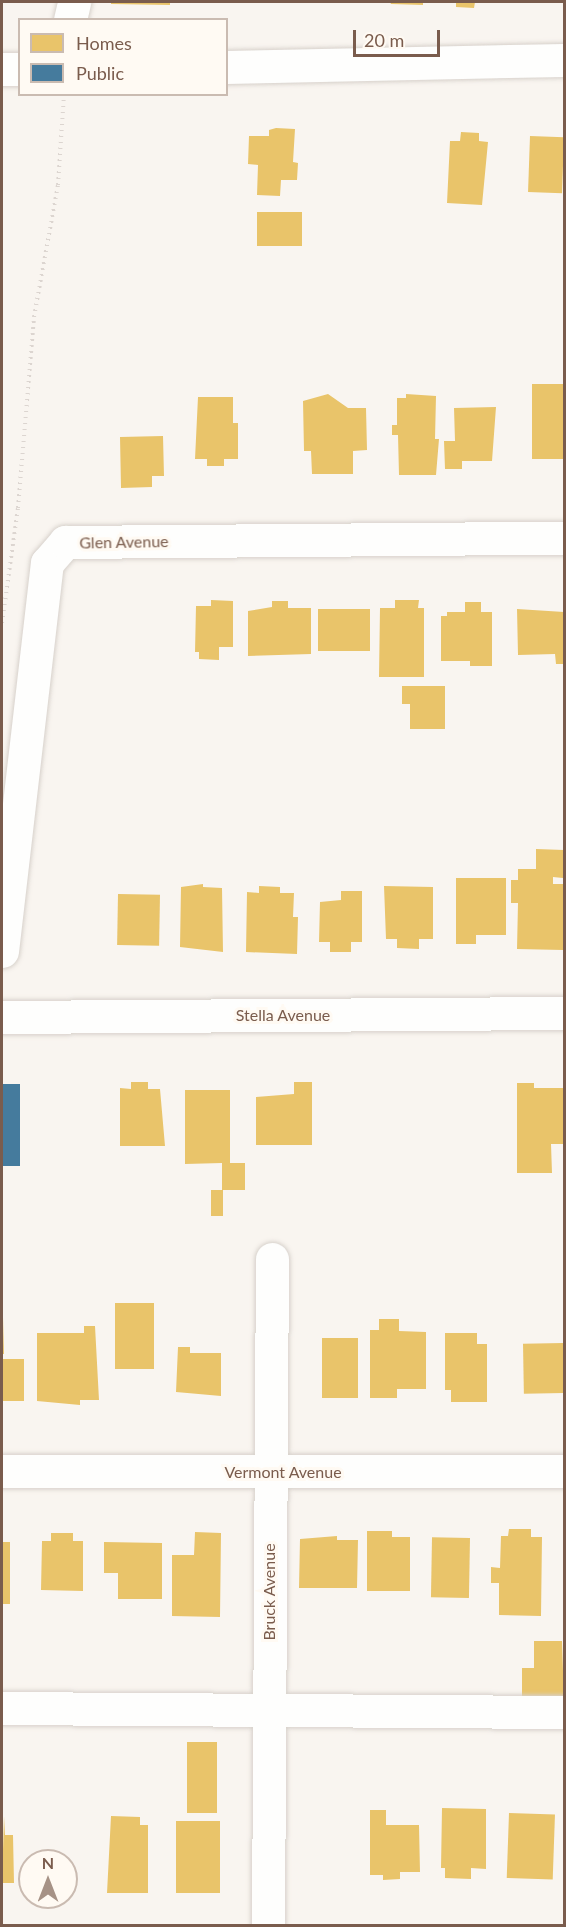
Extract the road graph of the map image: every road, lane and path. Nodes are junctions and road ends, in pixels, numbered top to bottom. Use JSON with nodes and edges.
{"nodes":[{"id":1,"x":74,"y":2,"type":"edge"},
{"id":2,"x":70,"y":18,"type":"edge"},
{"id":3,"x":564,"y":60,"type":"edge"},
{"id":4,"x":228,"y":67,"type":"edge"},
{"id":5,"x":2,"y":69,"type":"edge"},
{"id":6,"x":18,"y":69,"type":"edge"},
{"id":7,"x":64,"y":96,"type":"edge"},
{"id":8,"x":564,"y":538,"type":"edge"},
{"id":9,"x":2,"y":623,"type":"edge"},
{"id":10,"x":2,"y":951,"type":"edge"},
{"id":11,"x":564,"y":1013,"type":"edge"},
{"id":12,"x":2,"y":1017,"type":"edge"},
{"id":13,"x":272,"y":1259,"type":"dead end"},
{"id":14,"x":2,"y":1471,"type":"edge"},
{"id":15,"x":564,"y":1471,"type":"edge"},
{"id":16,"x":269,"y":1472,"type":"junction"},
{"id":17,"x":2,"y":1708,"type":"edge"},
{"id":18,"x":269,"y":1712,"type":"junction"},
{"id":19,"x":564,"y":1712,"type":"edge"},
{"id":20,"x":268,"y":1926,"type":"edge"}],
"edges":[{"from":1,"to":2,"type":"street"},
{"from":3,"to":4,"type":"street"},
{"from":5,"to":6,"type":"street"},
{"from":7,"to":9,"type":"path"},
{"from":8,"to":10,"type":"street","name":"Glen Avenue"},
{"from":11,"to":12,"type":"street","name":"Stella Avenue"},
{"from":13,"to":16,"type":"street","name":"Bruck Avenue"},
{"from":14,"to":16,"type":"street","name":"Vermont Avenue"},
{"from":15,"to":16,"type":"street","name":"Vermont Avenue"},
{"from":16,"to":18,"type":"street","name":"Bruck Avenue"},
{"from":17,"to":18,"type":"street"},
{"from":18,"to":19,"type":"street"},
{"from":18,"to":20,"type":"street","name":"Bruck Avenue"}]}
